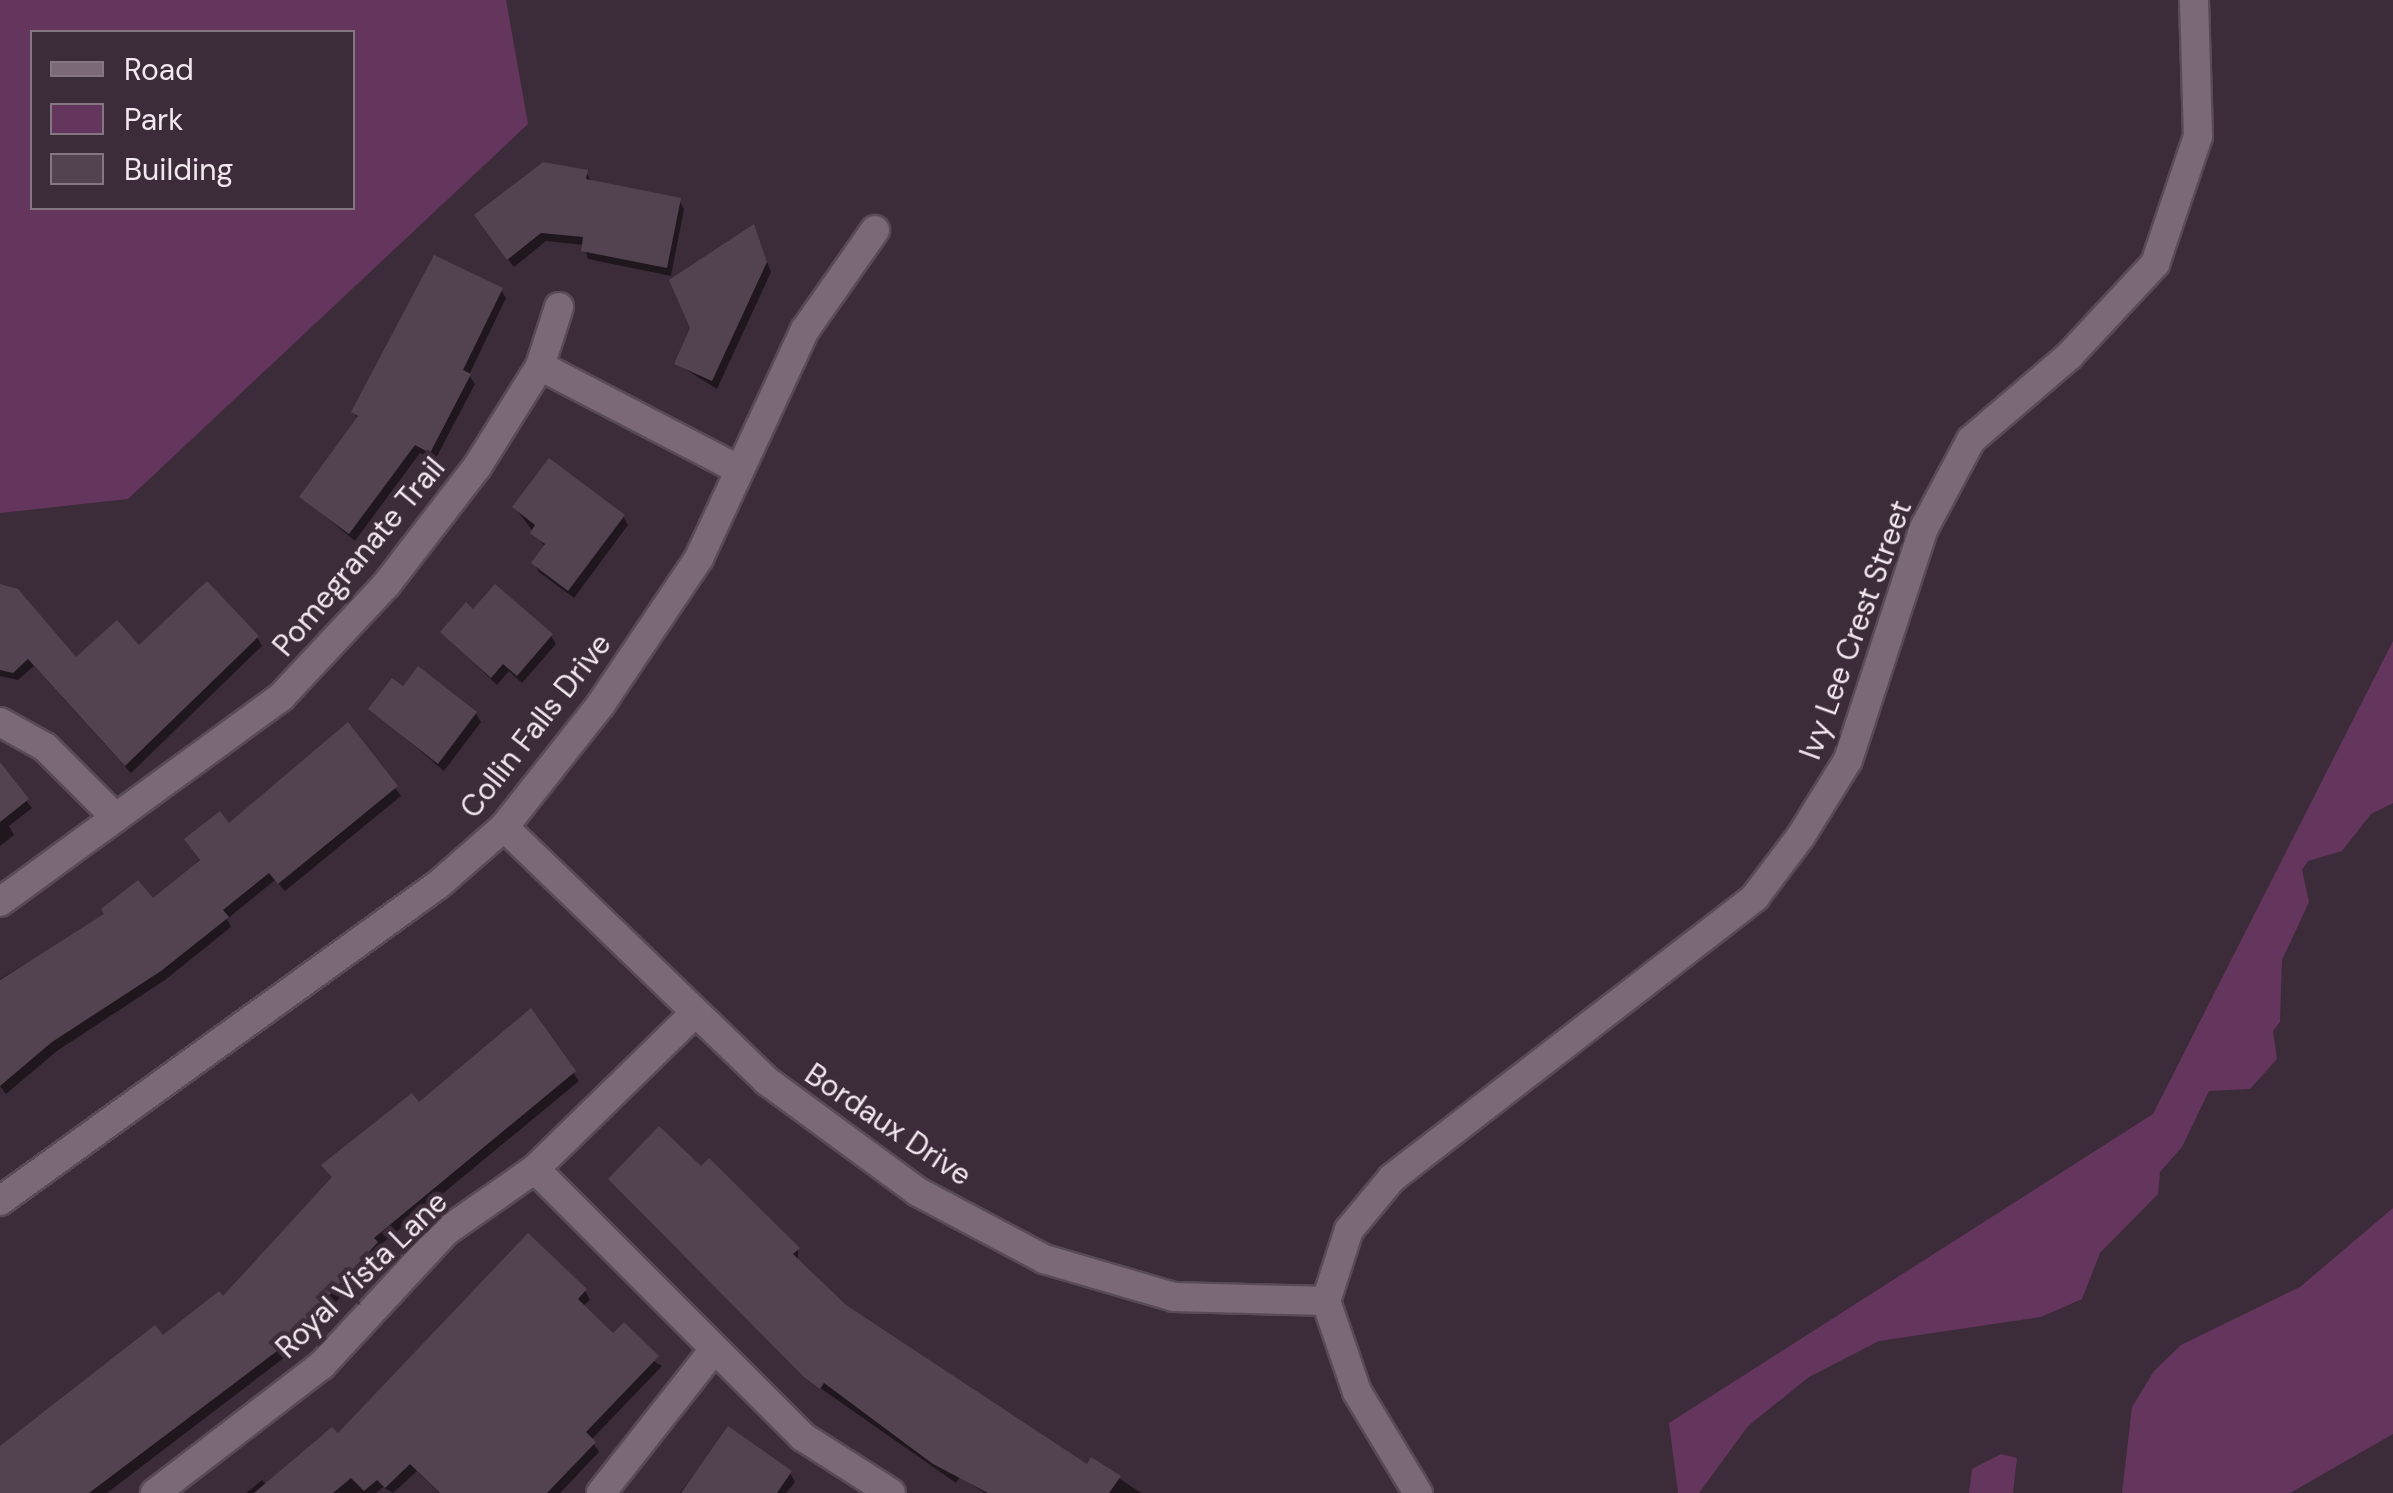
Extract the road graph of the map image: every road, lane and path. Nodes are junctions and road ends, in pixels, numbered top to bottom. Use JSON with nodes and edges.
{"nodes":[{"id":1,"x":2194,"y":0,"type":"edge"},
{"id":2,"x":875,"y":230,"type":"dead end"},
{"id":3,"x":559,"y":308,"type":"dead end"},
{"id":4,"x":540,"y":366,"type":"junction"},
{"id":5,"x":740,"y":470,"type":"junction"},
{"id":6,"x":0,"y":722,"type":"edge"},
{"id":7,"x":116,"y":818,"type":"junction"},
{"id":8,"x":504,"y":827,"type":"junction"},
{"id":9,"x":0,"y":902,"type":"edge"},
{"id":10,"x":695,"y":1013,"type":"junction"},
{"id":11,"x":535,"y":1169,"type":"junction"},
{"id":12,"x":0,"y":1202,"type":"edge"},
{"id":13,"x":1326,"y":1302,"type":"junction"},
{"id":14,"x":712,"y":1352,"type":"junction"},
{"id":15,"x":155,"y":1493,"type":"edge"},
{"id":16,"x":602,"y":1493,"type":"edge"},
{"id":17,"x":891,"y":1493,"type":"edge"},
{"id":18,"x":1418,"y":1493,"type":"edge"}],
"edges":[{"from":1,"to":13,"type":"street","name":"Ivy Lee Crest Street"},
{"from":2,"to":5,"type":"street","name":"Collin Falls Drive"},
{"from":3,"to":4,"type":"street","name":"Pomegranate Trail"},
{"from":4,"to":5,"type":"street"},
{"from":4,"to":7,"type":"street","name":"Pomegranate Trail"},
{"from":5,"to":8,"type":"street","name":"Collin Falls Drive"},
{"from":6,"to":7,"type":"street"},
{"from":7,"to":9,"type":"street","name":"Pomegranate Trail"},
{"from":8,"to":10,"type":"street","name":"Bordaux Drive"},
{"from":8,"to":12,"type":"street","name":"Collin Falls Drive"},
{"from":10,"to":11,"type":"street","name":"Royal Vista Lane"},
{"from":10,"to":13,"type":"street","name":"Bordaux Drive"},
{"from":11,"to":14,"type":"street"},
{"from":11,"to":15,"type":"street","name":"Royal Vista Lane"},
{"from":13,"to":18,"type":"street"},
{"from":14,"to":16,"type":"street"},
{"from":14,"to":17,"type":"street"}]}
